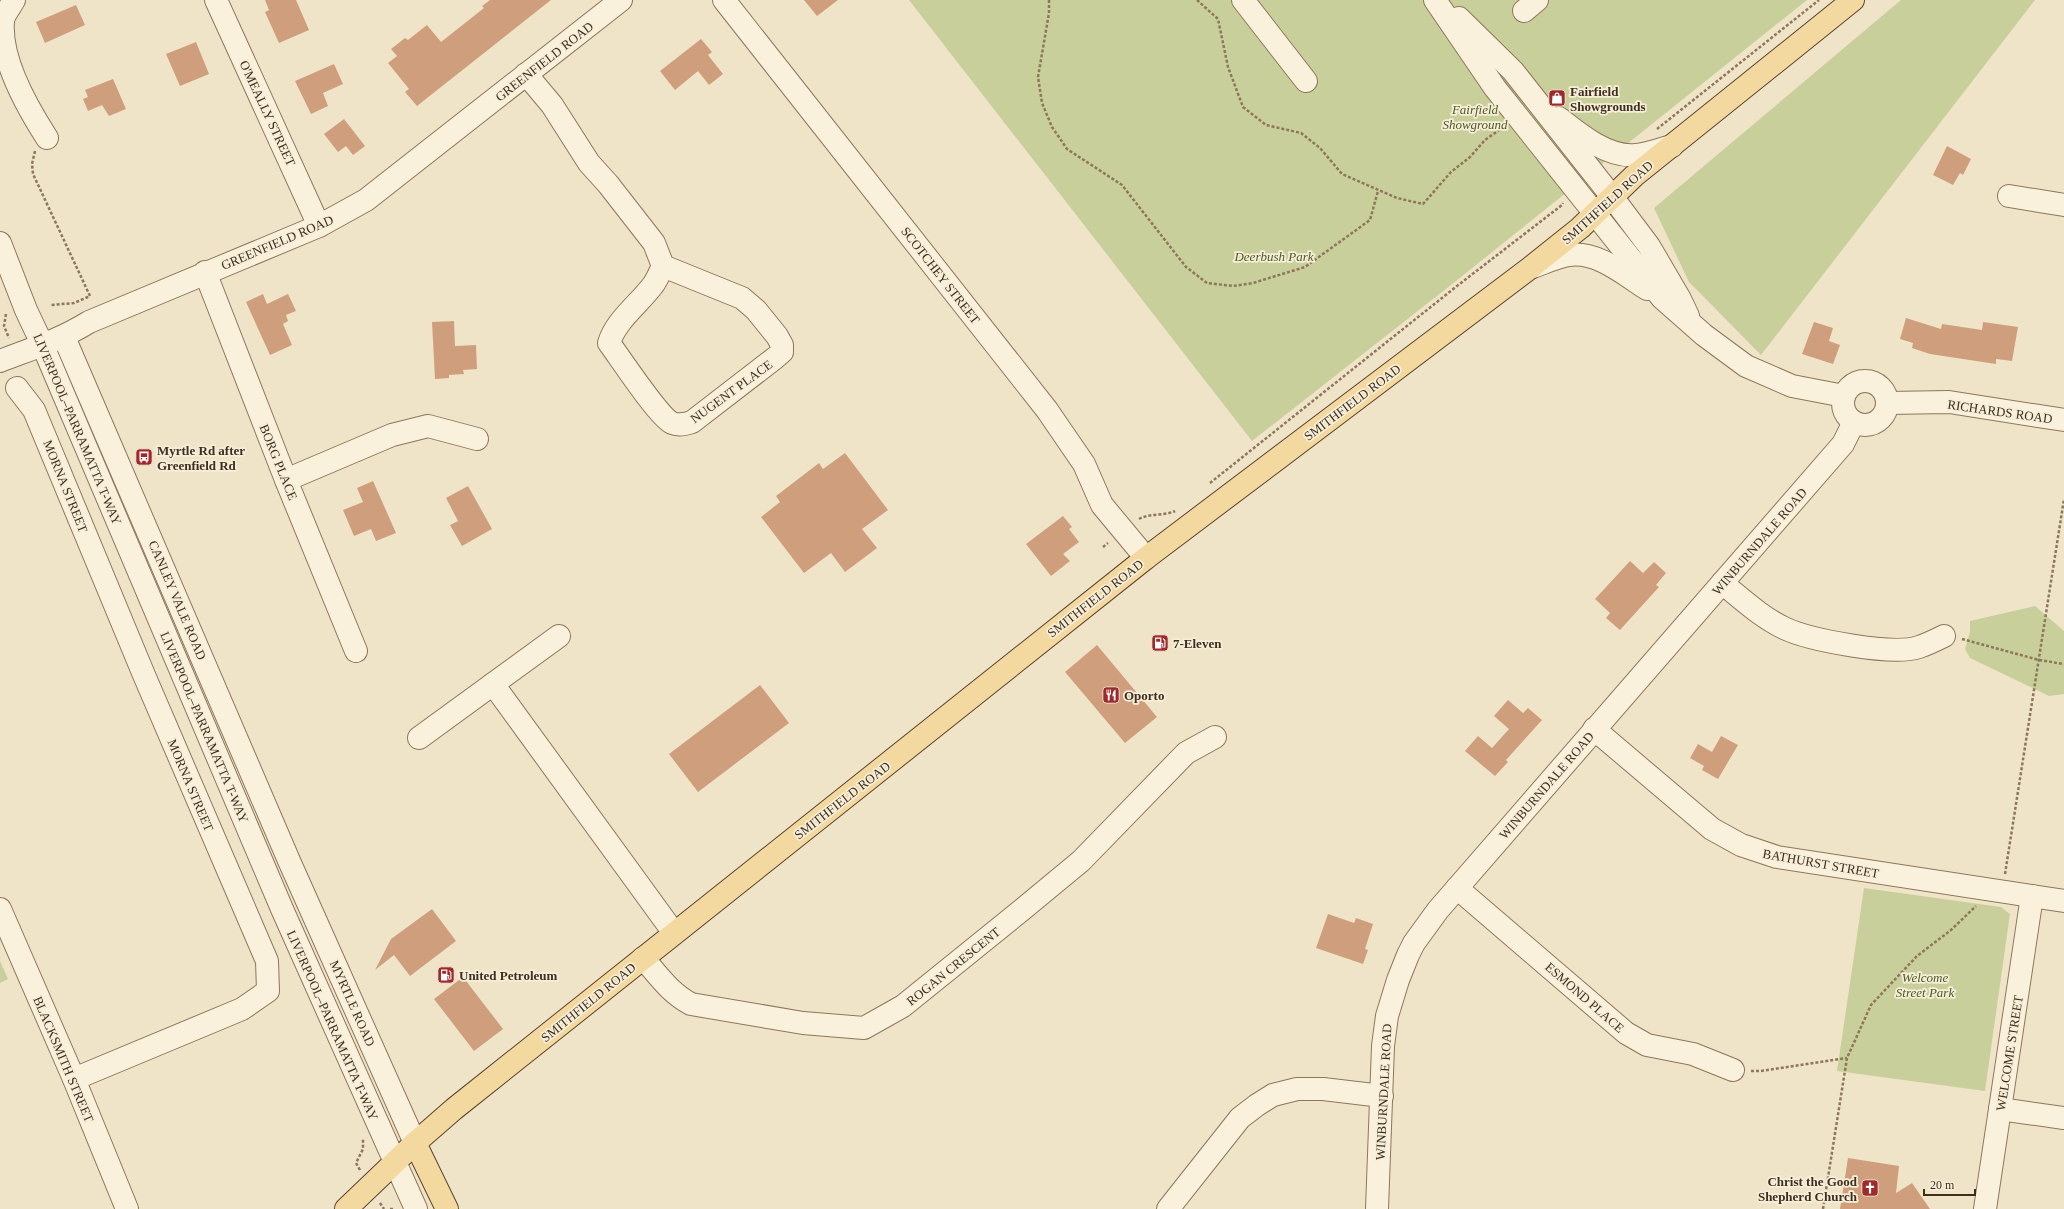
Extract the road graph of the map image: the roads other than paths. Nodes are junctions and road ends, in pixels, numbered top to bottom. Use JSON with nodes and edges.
{"nodes":[{"id":1,"x":14,"y":0,"type":"edge"},
{"id":2,"x":216,"y":0,"type":"edge"},
{"id":3,"x":622,"y":0,"type":"edge"},
{"id":4,"x":724,"y":0,"type":"edge"},
{"id":5,"x":1242,"y":0,"type":"edge"},
{"id":6,"x":1436,"y":0,"type":"edge"},
{"id":7,"x":1441,"y":0,"type":"edge"},
{"id":8,"x":1853,"y":0,"type":"edge"},
{"id":9,"x":526,"y":74,"type":"junction"},
{"id":10,"x":1306,"y":80,"type":"dead end"},
{"id":11,"x":1536,"y":100,"type":"junction"},
{"id":12,"x":47,"y":138,"type":"road end"},
{"id":13,"x":1672,"y":146,"type":"junction"},
{"id":14,"x":2009,"y":196,"type":"dead end"},
{"id":15,"x":1613,"y":198,"type":"junction"},
{"id":16,"x":2064,"y":205,"type":"edge"},
{"id":17,"x":1595,"y":214,"type":"junction"},
{"id":18,"x":319,"y":226,"type":"junction"},
{"id":19,"x":0,"y":243,"type":"edge"},
{"id":20,"x":663,"y":266,"type":"junction"},
{"id":21,"x":1530,"y":268,"type":"junction"},
{"id":22,"x":205,"y":272,"type":"junction"},
{"id":23,"x":1662,"y":298,"type":"junction"},
{"id":24,"x":1690,"y":323,"type":"junction"},
{"id":25,"x":64,"y":337,"type":"junction"},
{"id":26,"x":43,"y":346,"type":"junction"},
{"id":27,"x":0,"y":362,"type":"edge"},
{"id":28,"x":17,"y":388,"type":"dead end"},
{"id":29,"x":1844,"y":396,"type":"junction"},
{"id":30,"x":1888,"y":403,"type":"junction"},
{"id":31,"x":2064,"y":420,"type":"edge"},
{"id":32,"x":1854,"y":422,"type":"junction"},
{"id":33,"x":477,"y":439,"type":"dead end"},
{"id":34,"x":286,"y":480,"type":"junction"},
{"id":35,"x":1146,"y":558,"type":"junction"},
{"id":36,"x":1722,"y":583,"type":"junction"},
{"id":37,"x":559,"y":636,"type":"dead end"},
{"id":38,"x":1944,"y":636,"type":"road end"},
{"id":39,"x":356,"y":651,"type":"dead end"},
{"id":40,"x":493,"y":684,"type":"junction"},
{"id":41,"x":1594,"y":729,"type":"junction"},
{"id":42,"x":1215,"y":737,"type":"dead end"},
{"id":43,"x":419,"y":738,"type":"dead end"},
{"id":44,"x":290,"y":863,"type":"joint"},
{"id":45,"x":1457,"y":888,"type":"junction"},
{"id":46,"x":2032,"y":896,"type":"junction"},
{"id":47,"x":2064,"y":901,"type":"edge"},
{"id":48,"x":0,"y":909,"type":"edge"},
{"id":49,"x":674,"y":933,"type":"junction"},
{"id":50,"x":643,"y":958,"type":"junction"},
{"id":51,"x":1733,"y":1070,"type":"road end"},
{"id":52,"x":74,"y":1079,"type":"junction"},
{"id":53,"x":1382,"y":1096,"type":"junction"},
{"id":54,"x":2000,"y":1109,"type":"junction"},
{"id":55,"x":2064,"y":1118,"type":"edge"},
{"id":56,"x":415,"y":1143,"type":"junction"},
{"id":57,"x":395,"y":1163,"type":"junction"},
{"id":58,"x":127,"y":1209,"type":"edge"},
{"id":59,"x":346,"y":1209,"type":"edge"},
{"id":60,"x":416,"y":1209,"type":"edge"},
{"id":61,"x":447,"y":1209,"type":"edge"},
{"id":62,"x":1168,"y":1209,"type":"edge"},
{"id":63,"x":1377,"y":1209,"type":"edge"},
{"id":64,"x":1985,"y":1209,"type":"edge"}],
"edges":[{"from":1,"to":12,"type":"street"},
{"from":2,"to":18,"type":"street","name":"O'MEALLY STREET"},
{"from":3,"to":9,"type":"street","name":"GREENFIELD ROAD"},
{"from":4,"to":35,"type":"street","name":"SCOTCHEY STREET"},
{"from":5,"to":10,"type":"street"},
{"from":6,"to":17,"type":"street"},
{"from":7,"to":11,"type":"street"},
{"from":8,"to":13,"type":"main road","name":"SMITHFIELD ROAD"},
{"from":9,"to":18,"type":"street","name":"GREENFIELD ROAD"},
{"from":9,"to":20,"type":"street"},
{"from":11,"to":13,"type":"street"},
{"from":11,"to":15,"type":"street"},
{"from":13,"to":15,"type":"main road","name":"SMITHFIELD ROAD"},
{"from":14,"to":16,"type":"street"},
{"from":15,"to":17,"type":"main road","name":"SMITHFIELD ROAD"},
{"from":15,"to":24,"type":"street"},
{"from":17,"to":21,"type":"main road","name":"SMITHFIELD ROAD"},
{"from":17,"to":23,"type":"street"},
{"from":18,"to":22,"type":"street","name":"GREENFIELD ROAD"},
{"from":19,"to":26,"type":"street","name":"LIVERPOOL–PARRAMATTA T-WAY"},
{"from":20,"to":20,"type":"street","name":"NUGENT PLACE"},
{"from":21,"to":23,"type":"street"},
{"from":21,"to":35,"type":"main road","name":"SMITHFIELD ROAD"},
{"from":22,"to":25,"type":"street","name":"GREENFIELD ROAD"},
{"from":22,"to":34,"type":"street","name":"BORG PLACE"},
{"from":23,"to":24,"type":"street"},
{"from":24,"to":29,"type":"street"},
{"from":25,"to":26,"type":"street","name":"GREENFIELD ROAD"},
{"from":25,"to":44,"type":"street","name":"CANLEY VALE ROAD"},
{"from":26,"to":27,"type":"street","name":"GREENFIELD ROAD"},
{"from":26,"to":57,"type":"street","name":"LIVERPOOL–PARRAMATTA T-WAY"},
{"from":28,"to":52,"type":"street","name":"MORNA STREET"},
{"from":29,"to":30,"type":"street"},
{"from":29,"to":32,"type":"street"},
{"from":30,"to":31,"type":"street","name":"RICHARDS ROAD"},
{"from":30,"to":32,"type":"street"},
{"from":32,"to":36,"type":"street","name":"WINBURNDALE ROAD"},
{"from":33,"to":34,"type":"street"},
{"from":34,"to":39,"type":"street","name":"BORG PLACE"},
{"from":35,"to":49,"type":"main road","name":"SMITHFIELD ROAD"},
{"from":36,"to":38,"type":"street"},
{"from":36,"to":41,"type":"street","name":"WINBURNDALE ROAD"},
{"from":37,"to":40,"type":"street"},
{"from":40,"to":43,"type":"street"},
{"from":40,"to":49,"type":"street"},
{"from":41,"to":45,"type":"street","name":"WINBURNDALE ROAD"},
{"from":41,"to":46,"type":"street","name":"BATHURST STREET"},
{"from":42,"to":50,"type":"street","name":"ROGAN CRESCENT"},
{"from":44,"to":56,"type":"street","name":"MYRTLE ROAD"},
{"from":45,"to":51,"type":"street","name":"ESMOND PLACE"},
{"from":45,"to":53,"type":"street","name":"WINBURNDALE ROAD"},
{"from":46,"to":47,"type":"street","name":"BATHURST STREET"},
{"from":46,"to":54,"type":"street","name":"WELCOME STREET"},
{"from":48,"to":52,"type":"street","name":"BLACKSMITH STREET"},
{"from":49,"to":50,"type":"main road","name":"SMITHFIELD ROAD"},
{"from":50,"to":56,"type":"main road","name":"SMITHFIELD ROAD"},
{"from":52,"to":58,"type":"street","name":"BLACKSMITH STREET"},
{"from":53,"to":62,"type":"street"},
{"from":53,"to":63,"type":"street","name":"WINBURNDALE ROAD"},
{"from":54,"to":55,"type":"street"},
{"from":54,"to":64,"type":"street","name":"WELCOME STREET"},
{"from":56,"to":57,"type":"main road","name":"SMITHFIELD ROAD"},
{"from":56,"to":61,"type":"main road"},
{"from":57,"to":59,"type":"main road","name":"SMITHFIELD ROAD"},
{"from":57,"to":60,"type":"street","name":"LIVERPOOL–PARRAMATTA T-WAY"}]}
